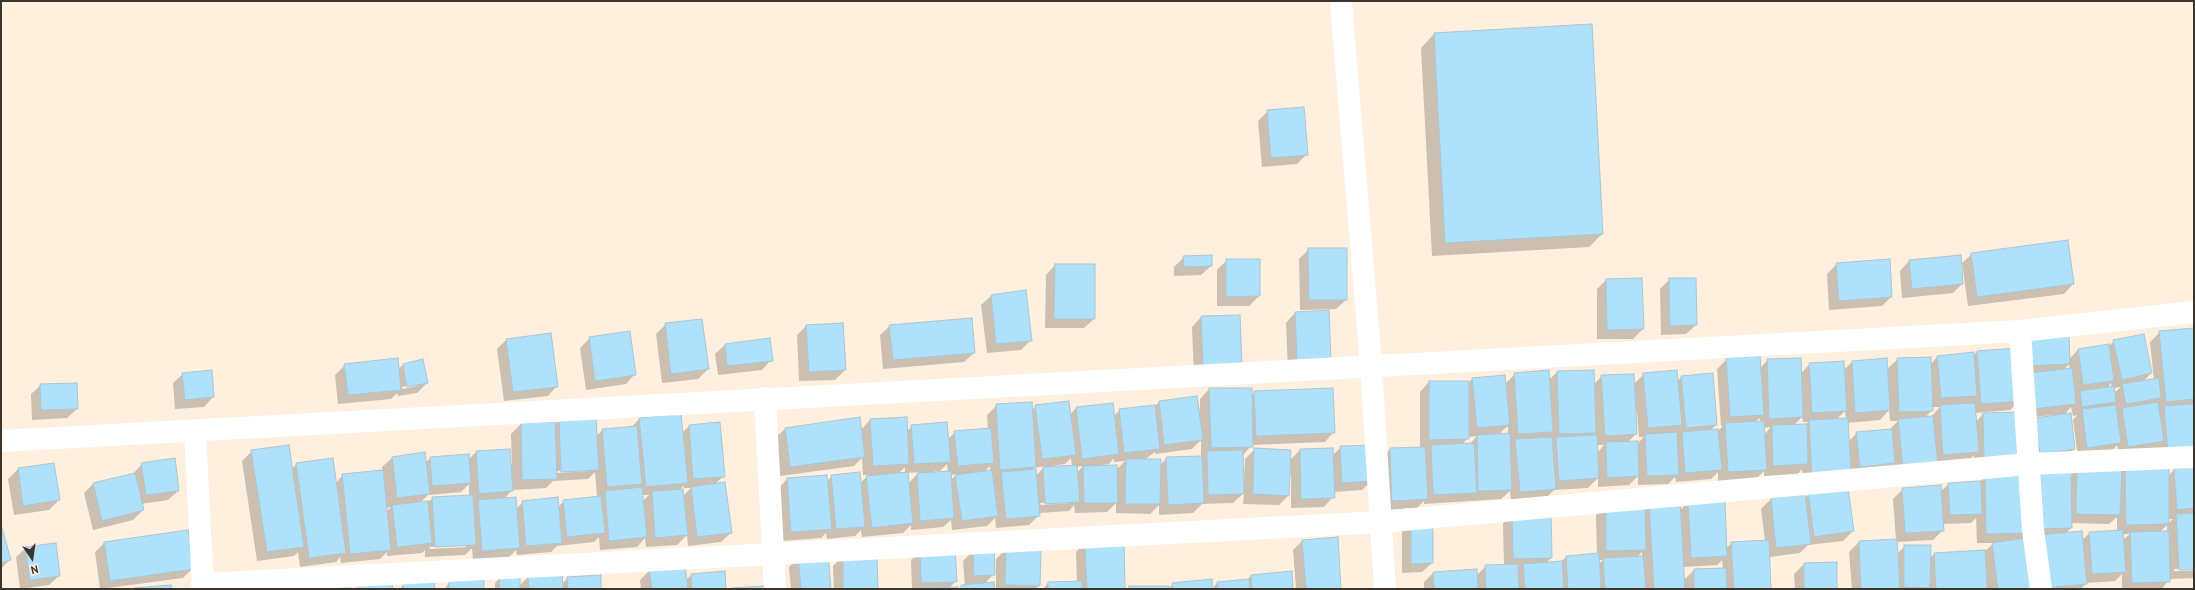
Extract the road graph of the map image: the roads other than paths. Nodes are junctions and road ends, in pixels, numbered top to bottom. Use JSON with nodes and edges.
{"nodes":[{"id":1,"x":1341,"y":1,"type":"edge"},
{"id":2,"x":2194,"y":312,"type":"edge"},
{"id":3,"x":2020,"y":331,"type":"junction"},
{"id":4,"x":1371,"y":368,"type":"junction"},
{"id":5,"x":765,"y":398,"type":"junction"},
{"id":6,"x":195,"y":430,"type":"junction"},
{"id":7,"x":1,"y":441,"type":"edge"},
{"id":8,"x":2194,"y":457,"type":"edge"},
{"id":9,"x":2029,"y":464,"type":"junction"},
{"id":10,"x":1380,"y":522,"type":"junction"},
{"id":11,"x":774,"y":553,"type":"junction"},
{"id":12,"x":203,"y":587,"type":"edge"},
{"id":13,"x":775,"y":589,"type":"edge"},
{"id":14,"x":1384,"y":589,"type":"edge"},
{"id":15,"x":2041,"y":589,"type":"edge"}],
"edges":[{"from":1,"to":4,"type":"street"},
{"from":2,"to":3,"type":"street"},
{"from":3,"to":4,"type":"street"},
{"from":3,"to":9,"type":"street"},
{"from":4,"to":5,"type":"street"},
{"from":4,"to":10,"type":"street"},
{"from":5,"to":6,"type":"street"},
{"from":5,"to":11,"type":"street"},
{"from":6,"to":7,"type":"street"},
{"from":6,"to":12,"type":"street"},
{"from":8,"to":9,"type":"street"},
{"from":9,"to":10,"type":"street"},
{"from":9,"to":15,"type":"street"},
{"from":10,"to":11,"type":"street"},
{"from":10,"to":14,"type":"street"},
{"from":11,"to":12,"type":"street"},
{"from":11,"to":13,"type":"street"}]}
